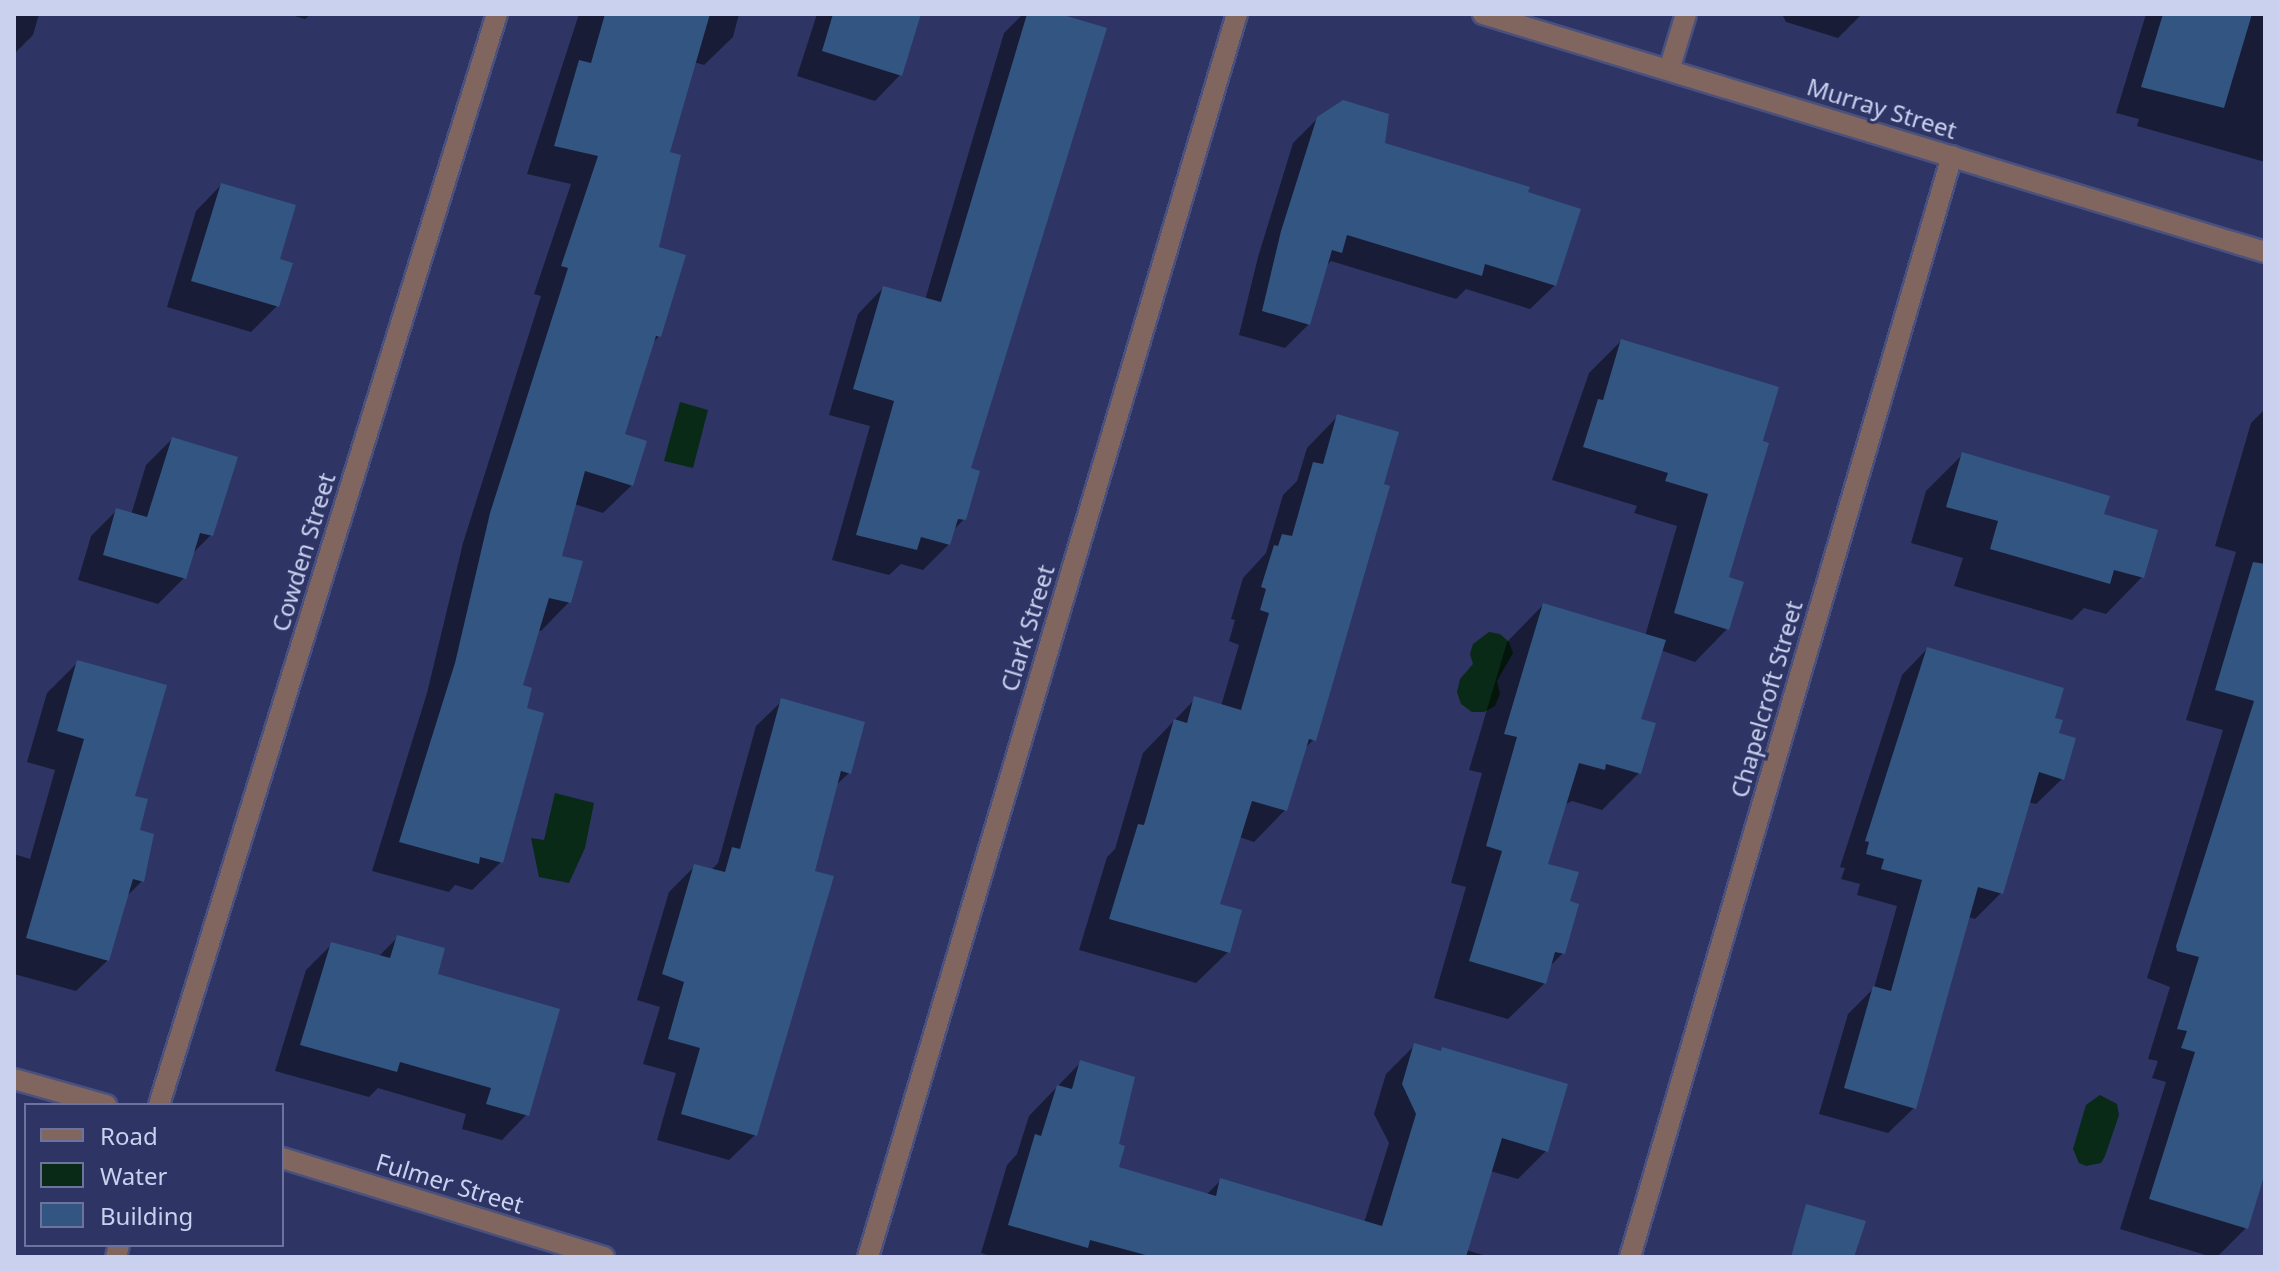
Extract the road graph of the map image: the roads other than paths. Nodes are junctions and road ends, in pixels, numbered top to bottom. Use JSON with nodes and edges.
{"nodes":[{"id":1,"x":497,"y":14,"type":"edge"},
{"id":2,"x":1237,"y":14,"type":"edge"},
{"id":3,"x":1483,"y":14,"type":"edge"},
{"id":4,"x":1686,"y":14,"type":"edge"},
{"id":5,"x":1512,"y":18,"type":"edge"},
{"id":6,"x":1669,"y":70,"type":"junction"},
{"id":7,"x":1952,"y":156,"type":"junction"},
{"id":8,"x":2265,"y":252,"type":"edge"},
{"id":9,"x":14,"y":1079,"type":"edge"},
{"id":10,"x":99,"y":1103,"type":"edge"},
{"id":11,"x":160,"y":1103,"type":"edge"},
{"id":12,"x":284,"y":1159,"type":"edge"},
{"id":13,"x":604,"y":1257,"type":"edge"},
{"id":14,"x":868,"y":1257,"type":"edge"},
{"id":15,"x":1630,"y":1257,"type":"edge"}],
"edges":[{"from":1,"to":11,"type":"street","name":"Cowden Street"},
{"from":2,"to":14,"type":"street","name":"Clark Street"},
{"from":3,"to":5,"type":"street","name":"Murray Street"},
{"from":4,"to":6,"type":"street"},
{"from":5,"to":6,"type":"street","name":"Murray Street"},
{"from":6,"to":7,"type":"street","name":"Murray Street"},
{"from":7,"to":8,"type":"street","name":"Murray Street"},
{"from":7,"to":15,"type":"street","name":"Chapelcroft Street"},
{"from":9,"to":10,"type":"street"},
{"from":12,"to":13,"type":"street","name":"Fulmer Street"}]}
